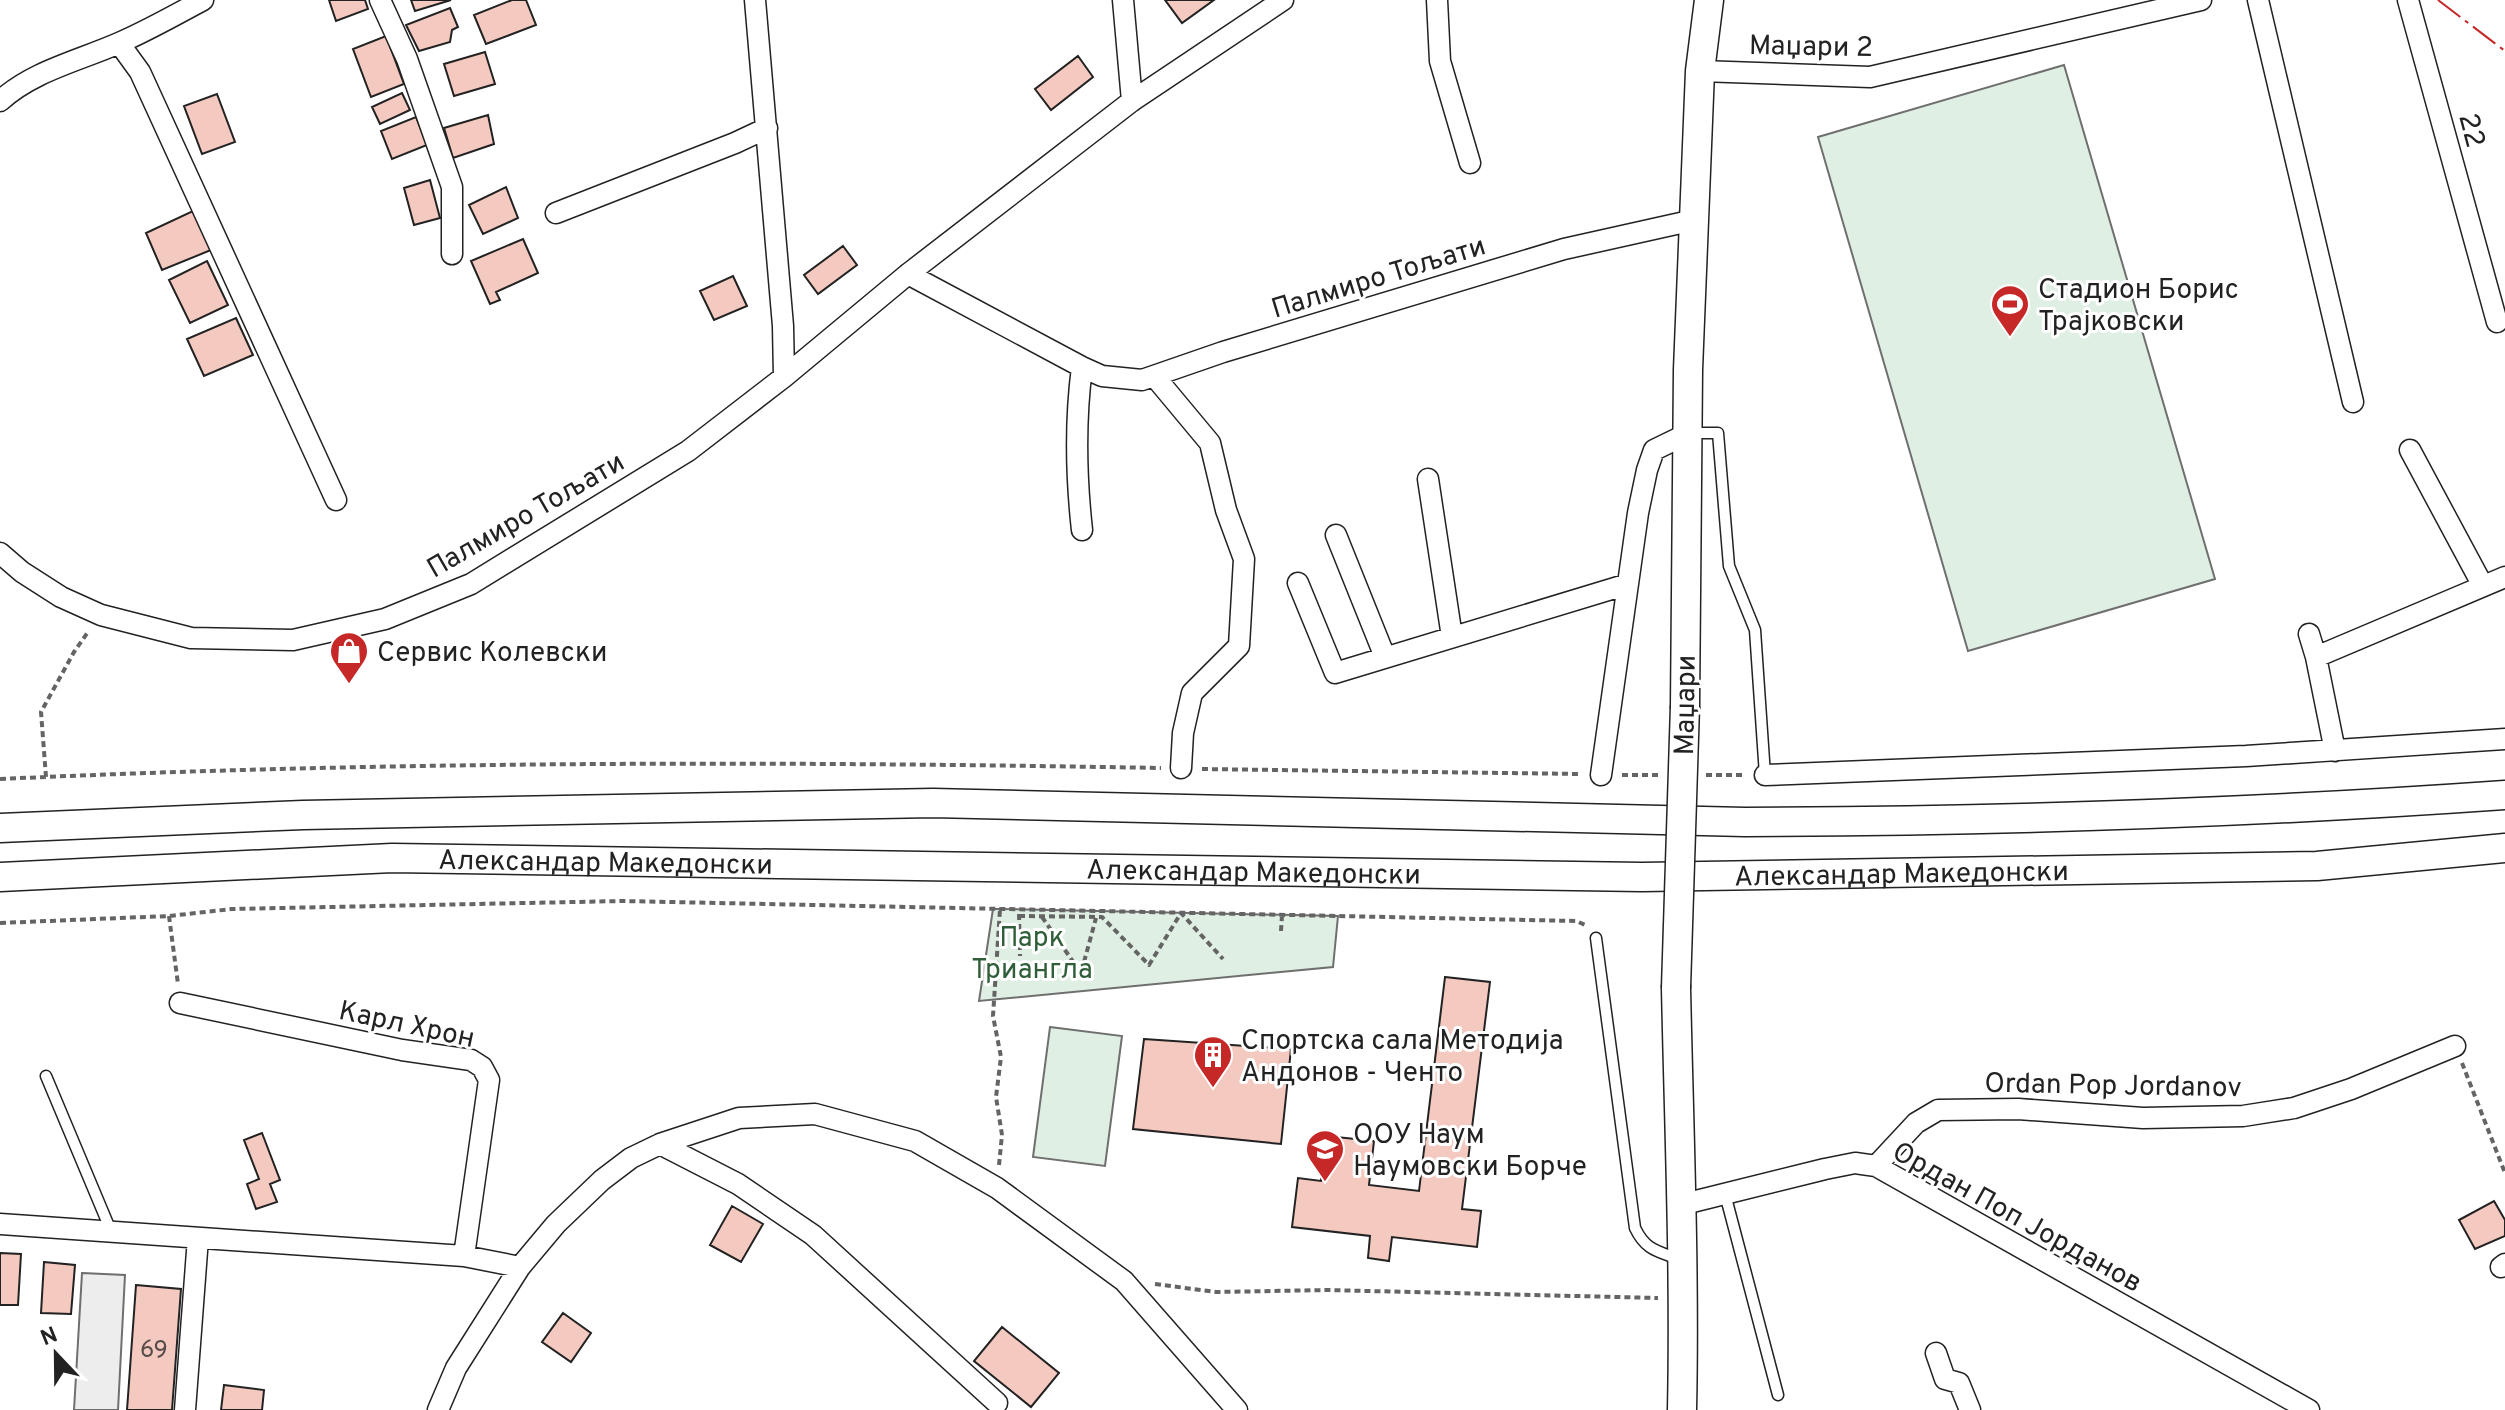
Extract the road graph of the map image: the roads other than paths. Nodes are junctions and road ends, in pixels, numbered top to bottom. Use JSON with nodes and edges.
{"nodes":[{"id":1,"x":203,"y":0,"type":"edge"},
{"id":2,"x":380,"y":0,"type":"edge"},
{"id":3,"x":755,"y":0,"type":"edge"},
{"id":4,"x":1123,"y":0,"type":"edge"},
{"id":5,"x":1283,"y":0,"type":"edge"},
{"id":6,"x":1437,"y":0,"type":"edge"},
{"id":7,"x":1709,"y":0,"type":"edge"},
{"id":8,"x":2201,"y":0,"type":"edge"},
{"id":9,"x":2258,"y":0,"type":"edge"},
{"id":10,"x":2408,"y":0,"type":"edge"},
{"id":11,"x":119,"y":43,"type":"junction"},
{"id":12,"x":1700,"y":71,"type":"junction"},
{"id":13,"x":0,"y":101,"type":"edge"},
{"id":14,"x":1132,"y":101,"type":"junction"},
{"id":15,"x":767,"y":128,"type":"junction"},
{"id":16,"x":1470,"y":163,"type":"dead end"},
{"id":17,"x":556,"y":213,"type":"dead end"},
{"id":18,"x":1694,"y":220,"type":"junction"},
{"id":19,"x":452,"y":254,"type":"dead end"},
{"id":20,"x":908,"y":274,"type":"junction"},
{"id":21,"x":2497,"y":322,"type":"dead end"},
{"id":22,"x":1082,"y":367,"type":"junction"},
{"id":23,"x":784,"y":377,"type":"junction"},
{"id":24,"x":1155,"y":377,"type":"junction"},
{"id":25,"x":2353,"y":402,"type":"dead end"},
{"id":26,"x":1689,"y":433,"type":"junction"},
{"id":27,"x":2410,"y":450,"type":"dead end"},
{"id":28,"x":1428,"y":479,"type":"dead end"},
{"id":29,"x":336,"y":500,"type":"dead end"},
{"id":30,"x":1082,"y":530,"type":"dead end"},
{"id":31,"x":1336,"y":535,"type":"dead end"},
{"id":32,"x":0,"y":553,"type":"edge"},
{"id":33,"x":2505,"y":577,"type":"edge"},
{"id":34,"x":1298,"y":583,"type":"dead end"},
{"id":35,"x":1628,"y":584,"type":"junction"},
{"id":36,"x":2483,"y":586,"type":"junction"},
{"id":37,"x":2309,"y":634,"type":"dead end"},
{"id":38,"x":1452,"y":637,"type":"junction"},
{"id":39,"x":1385,"y":657,"type":"junction"},
{"id":40,"x":2316,"y":657,"type":"junction"},
{"id":41,"x":2505,"y":739,"type":"edge"},
{"id":42,"x":2335,"y":751,"type":"junction"},
{"id":43,"x":1181,"y":768,"type":"road end"},
{"id":44,"x":1601,"y":775,"type":"road end"},
{"id":45,"x":1765,"y":775,"type":"joint"},
{"id":46,"x":2505,"y":795,"type":"edge"},
{"id":47,"x":0,"y":828,"type":"edge"},
{"id":48,"x":2505,"y":848,"type":"edge"},
{"id":49,"x":0,"y":877,"type":"edge"},
{"id":50,"x":1596,"y":938,"type":"road end"},
{"id":51,"x":180,"y":1003,"type":"road end"},
{"id":52,"x":2455,"y":1046,"type":"road end"},
{"id":53,"x":46,"y":1076,"type":"dead end"},
{"id":54,"x":660,"y":1144,"type":"junction"},
{"id":55,"x":1876,"y":1166,"type":"junction"},
{"id":56,"x":1725,"y":1194,"type":"junction"},
{"id":57,"x":1680,"y":1205,"type":"junction"},
{"id":58,"x":0,"y":1224,"type":"edge"},
{"id":59,"x":111,"y":1231,"type":"junction"},
{"id":60,"x":198,"y":1238,"type":"junction"},
{"id":61,"x":464,"y":1256,"type":"junction"},
{"id":62,"x":1683,"y":1260,"type":"junction"},
{"id":63,"x":520,"y":1267,"type":"junction"},
{"id":64,"x":1936,"y":1353,"type":"dead end"},
{"id":65,"x":1778,"y":1395,"type":"dead end"},
{"id":66,"x":997,"y":1403,"type":"dead end"},
{"id":67,"x":2305,"y":1409,"type":"edge"},
{"id":68,"x":185,"y":1410,"type":"edge"},
{"id":69,"x":438,"y":1410,"type":"edge"},
{"id":70,"x":1237,"y":1410,"type":"edge"},
{"id":71,"x":1682,"y":1410,"type":"edge"},
{"id":72,"x":1970,"y":1410,"type":"edge"}],
"edges":[{"from":1,"to":11,"type":"street"},
{"from":2,"to":19,"type":"street"},
{"from":3,"to":15,"type":"street"},
{"from":4,"to":14,"type":"street"},
{"from":5,"to":14,"type":"street","name":"Палмиро Тољати"},
{"from":6,"to":16,"type":"street"},
{"from":7,"to":12,"type":"street","name":"Маџари"},
{"from":8,"to":12,"type":"street","name":"Маџари 2"},
{"from":9,"to":25,"type":"street"},
{"from":10,"to":21,"type":"street","name":"22"},
{"from":11,"to":13,"type":"street"},
{"from":11,"to":29,"type":"street"},
{"from":12,"to":18,"type":"street","name":"Маџари"},
{"from":14,"to":20,"type":"street","name":"Палмиро Тољати"},
{"from":15,"to":17,"type":"street"},
{"from":15,"to":23,"type":"street"},
{"from":18,"to":24,"type":"street","name":"Палмиро Тољати"},
{"from":18,"to":26,"type":"street","name":"Маџари"},
{"from":20,"to":22,"type":"street","name":"Палмиро Тољати"},
{"from":20,"to":23,"type":"street","name":"Палмиро Тољати"},
{"from":22,"to":24,"type":"street","name":"Палмиро Тољати"},
{"from":22,"to":30,"type":"street"},
{"from":23,"to":32,"type":"street","name":"Палмиро Тољати"},
{"from":24,"to":43,"type":"street"},
{"from":26,"to":35,"type":"street"},
{"from":26,"to":45,"type":"lane"},
{"from":26,"to":57,"type":"street","name":"Маџари","bridge":true},
{"from":27,"to":36,"type":"street"},
{"from":28,"to":38,"type":"street"},
{"from":31,"to":39,"type":"street"},
{"from":33,"to":36,"type":"street"},
{"from":34,"to":39,"type":"street"},
{"from":35,"to":38,"type":"street"},
{"from":35,"to":44,"type":"street"},
{"from":36,"to":40,"type":"street"},
{"from":37,"to":40,"type":"street"},
{"from":38,"to":39,"type":"street"},
{"from":40,"to":42,"type":"street"},
{"from":41,"to":42,"type":"street"},
{"from":42,"to":45,"type":"street"},
{"from":46,"to":47,"type":"street","name":"Александар Македонски"},
{"from":48,"to":49,"type":"street","name":"Александар Македонски"},
{"from":50,"to":62,"type":"lane"},
{"from":51,"to":61,"type":"street","name":"Карл Хрон"},
{"from":52,"to":55,"type":"street","name":"Ordan Pop Jordanov"},
{"from":53,"to":59,"type":"lane"},
{"from":54,"to":63,"type":"street"},
{"from":54,"to":66,"type":"street"},
{"from":54,"to":70,"type":"street"},
{"from":55,"to":56,"type":"street","name":"Ордан Поп Јорданов"},
{"from":55,"to":67,"type":"street","name":"Ордан Поп Јорданов"},
{"from":56,"to":57,"type":"street","name":"Ордан Поп Јорданов"},
{"from":56,"to":65,"type":"lane"},
{"from":57,"to":62,"type":"street","name":"Маџари"},
{"from":58,"to":59,"type":"street"},
{"from":59,"to":60,"type":"street"},
{"from":60,"to":61,"type":"street"},
{"from":60,"to":68,"type":"street"},
{"from":61,"to":63,"type":"street"},
{"from":62,"to":71,"type":"street","name":"Маџари"},
{"from":63,"to":69,"type":"street"},
{"from":64,"to":72,"type":"street"}]}
